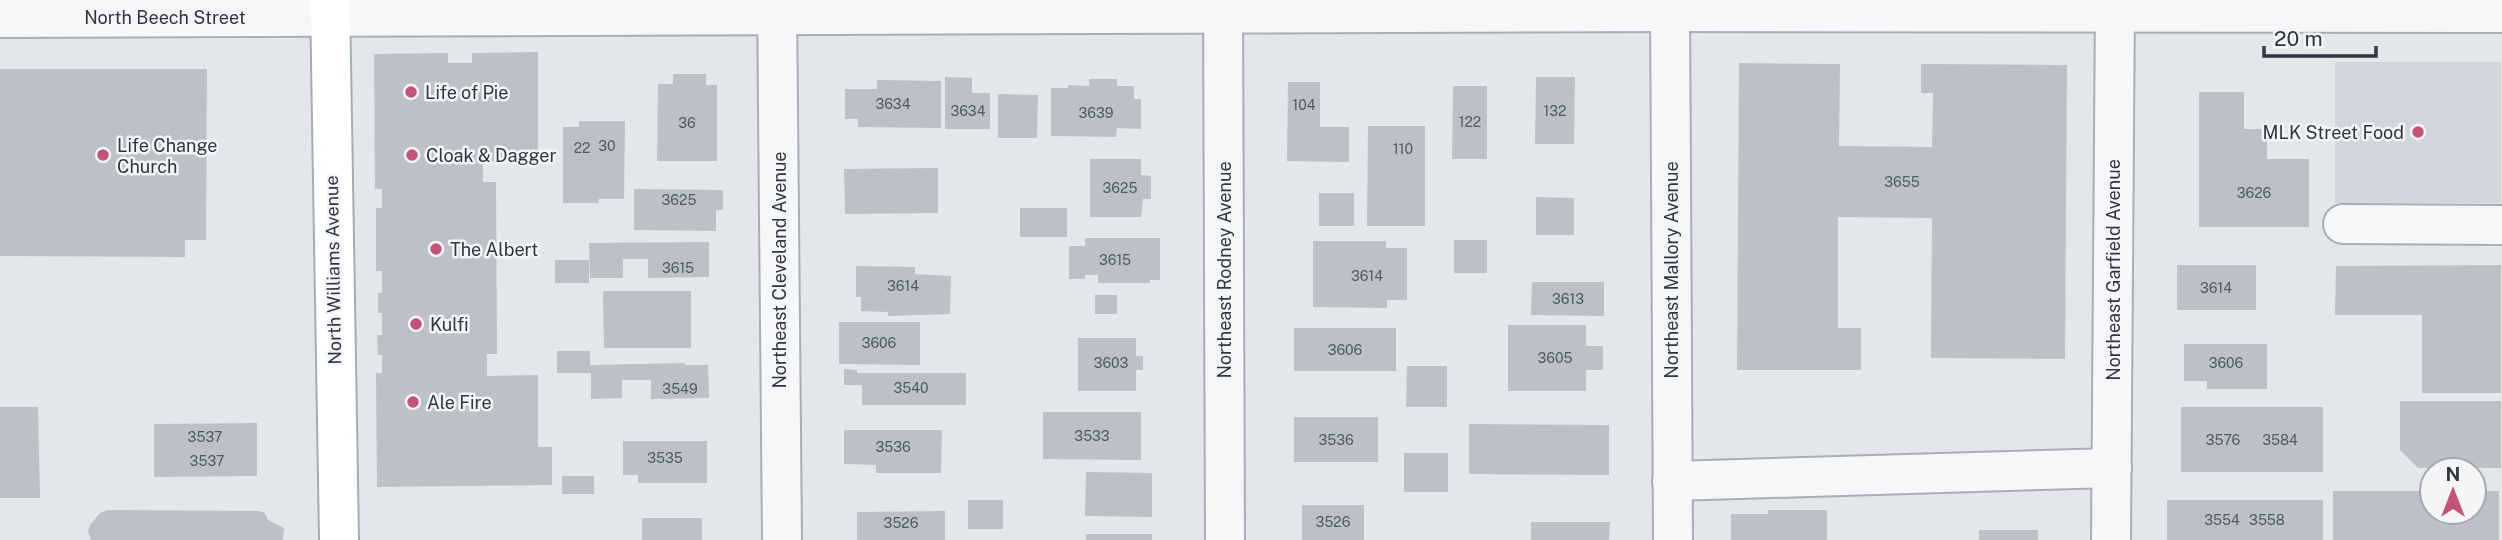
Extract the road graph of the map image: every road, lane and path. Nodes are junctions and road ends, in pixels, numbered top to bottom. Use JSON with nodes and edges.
{"nodes":[{"id":1,"x":1670,"y":6,"type":"edge"},
{"id":2,"x":2115,"y":6,"type":"edge"},
{"id":3,"x":777,"y":7,"type":"edge"},
{"id":4,"x":1223,"y":7,"type":"edge"},
{"id":5,"x":330,"y":8,"type":"edge"},
{"id":6,"x":60,"y":9,"type":"edge"},
{"id":7,"x":2502,"y":13,"type":"edge"},
{"id":8,"x":0,"y":18,"type":"edge"},
{"id":9,"x":2343,"y":224,"type":"dead end"},
{"id":10,"x":2502,"y":225,"type":"edge"},
{"id":11,"x":2112,"y":468,"type":"junction"},
{"id":12,"x":1672,"y":481,"type":"junction"},
{"id":13,"x":339,"y":540,"type":"edge"},
{"id":14,"x":782,"y":540,"type":"edge"},
{"id":15,"x":1225,"y":540,"type":"edge"},
{"id":16,"x":1673,"y":540,"type":"edge"},
{"id":17,"x":2112,"y":540,"type":"edge"}],
"edges":[{"from":1,"to":2,"type":"street","name":"North Beech Street"},
{"from":1,"to":4,"type":"street","name":"North Beech Street"},
{"from":1,"to":12,"type":"street","name":"Northeast Mallory Avenue"},
{"from":2,"to":7,"type":"street","name":"North Beech Street"},
{"from":2,"to":11,"type":"street","name":"Northeast Garfield Avenue"},
{"from":3,"to":4,"type":"street","name":"North Beech Street"},
{"from":3,"to":5,"type":"street","name":"North Beech Street"},
{"from":3,"to":14,"type":"street","name":"Northeast Cleveland Avenue"},
{"from":4,"to":15,"type":"street","name":"Northeast Rodney Avenue"},
{"from":5,"to":6,"type":"street","name":"North Beech Street"},
{"from":5,"to":13,"type":"main road","name":"North Williams Avenue"},
{"from":6,"to":8,"type":"street","name":"North Beech Street"},
{"from":9,"to":10,"type":"street"},
{"from":11,"to":12,"type":"street"},
{"from":11,"to":17,"type":"street","name":"Northeast Garfield Avenue"},
{"from":12,"to":16,"type":"street","name":"Northeast Mallory Avenue"}]}
